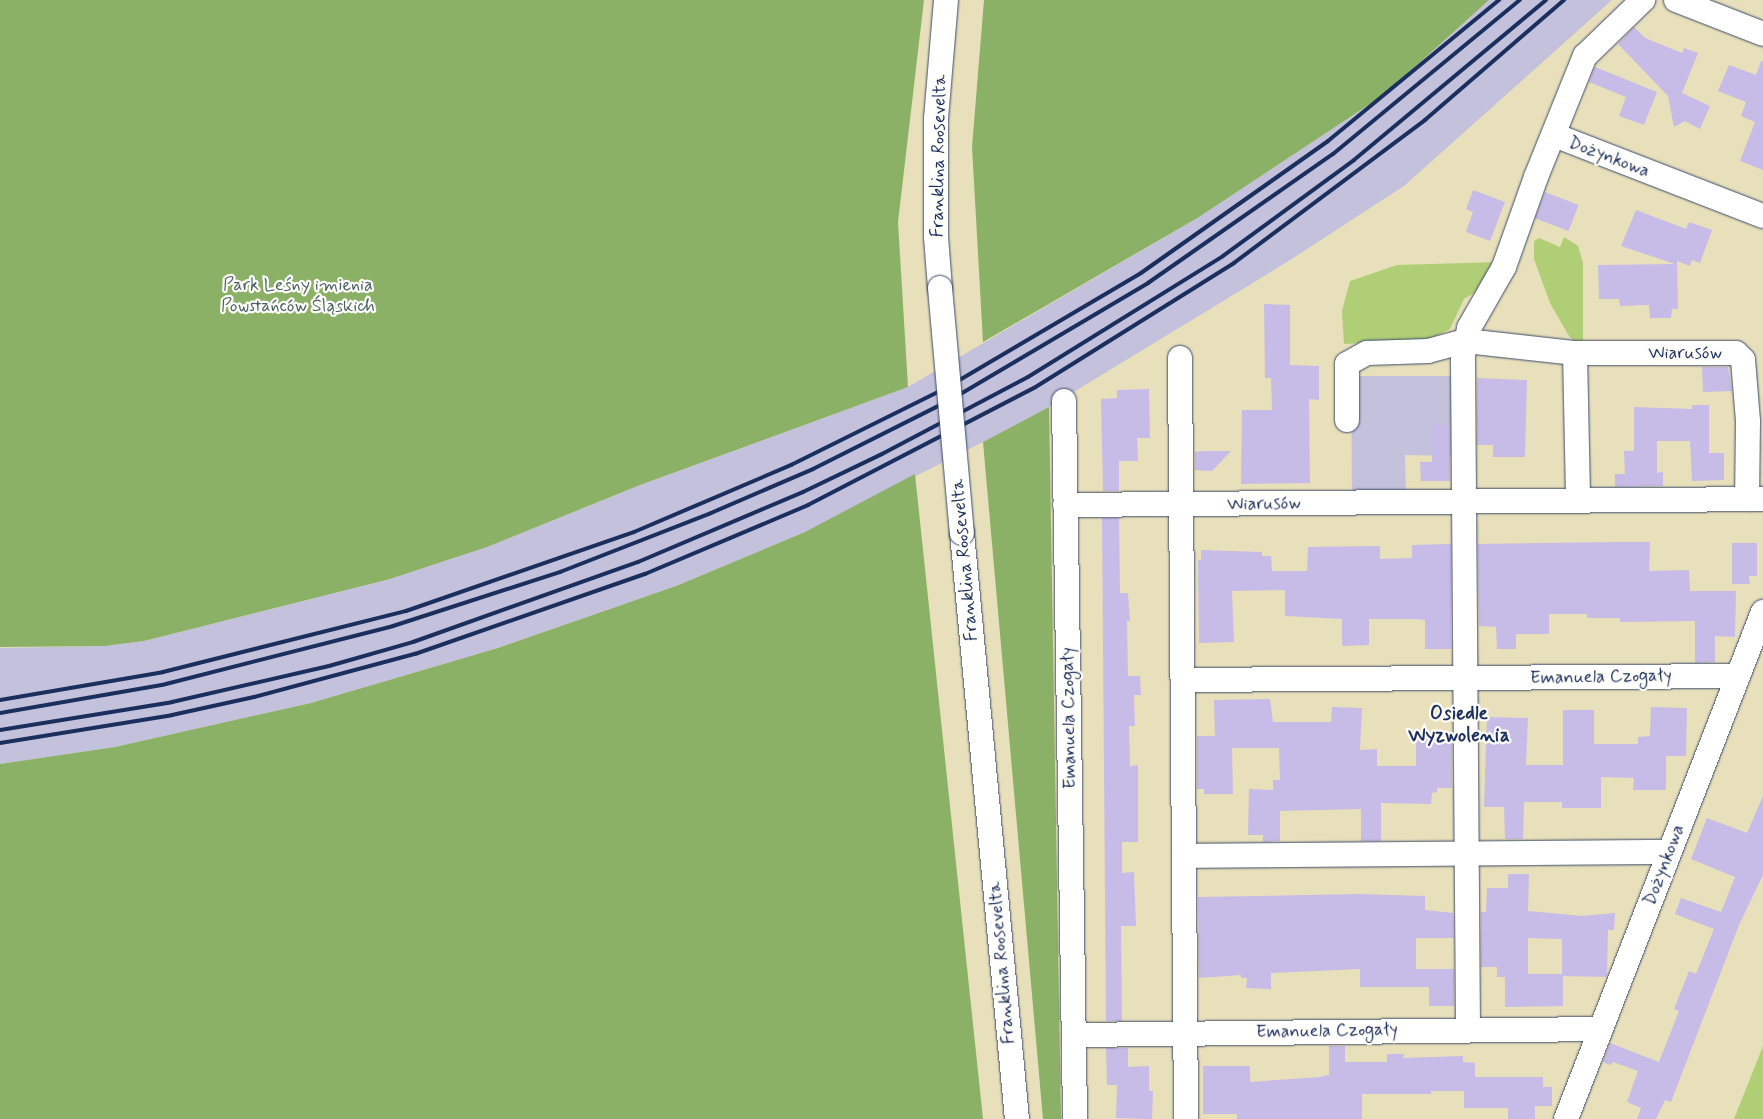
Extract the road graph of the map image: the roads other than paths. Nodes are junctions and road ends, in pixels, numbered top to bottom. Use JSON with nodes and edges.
{"nodes":[{"id":1,"x":946,"y":0,"type":"edge"},
{"id":2,"x":1643,"y":0,"type":"edge"},
{"id":3,"x":1676,"y":0,"type":"edge"},
{"id":4,"x":1763,"y":34,"type":"edge"},
{"id":5,"x":1554,"y":135,"type":"junction"},
{"id":6,"x":1763,"y":216,"type":"edge"},
{"id":7,"x":1466,"y":341,"type":"junction"},
{"id":8,"x":1575,"y":353,"type":"junction"},
{"id":9,"x":1180,"y":358,"type":"dead end"},
{"id":10,"x":1064,"y":401,"type":"dead end"},
{"id":11,"x":1347,"y":420,"type":"dead end"},
{"id":12,"x":1755,"y":499,"type":"edge"},
{"id":13,"x":1578,"y":500,"type":"junction"},
{"id":14,"x":1463,"y":501,"type":"junction"},
{"id":15,"x":1065,"y":504,"type":"junction"},
{"id":16,"x":1181,"y":505,"type":"junction"},
{"id":17,"x":1763,"y":612,"type":"edge"},
{"id":18,"x":1738,"y":676,"type":"junction"},
{"id":19,"x":1464,"y":679,"type":"junction"},
{"id":20,"x":1183,"y":680,"type":"junction"},
{"id":21,"x":1668,"y":852,"type":"junction"},
{"id":22,"x":1466,"y":854,"type":"junction"},
{"id":23,"x":1184,"y":856,"type":"junction"},
{"id":24,"x":1468,"y":1029,"type":"junction"},
{"id":25,"x":1602,"y":1029,"type":"junction"},
{"id":26,"x":1185,"y":1034,"type":"junction"},
{"id":27,"x":1074,"y":1035,"type":"junction"},
{"id":28,"x":1017,"y":1119,"type":"edge"},
{"id":29,"x":1075,"y":1119,"type":"edge"},
{"id":30,"x":1186,"y":1119,"type":"edge"},
{"id":31,"x":1566,"y":1119,"type":"edge"}],
"edges":[{"from":1,"to":28,"type":"street","name":"Franklina Roosevelta","bridge":true},
{"from":2,"to":5,"type":"street","name":"Dożynkowa"},
{"from":3,"to":4,"type":"street"},
{"from":5,"to":6,"type":"street","name":"Dożynkowa"},
{"from":5,"to":7,"type":"street"},
{"from":7,"to":8,"type":"street","name":"Wiarusów"},
{"from":7,"to":11,"type":"street","name":"Wiarusów"},
{"from":7,"to":14,"type":"street"},
{"from":8,"to":12,"type":"street","name":"Wiarusów"},
{"from":8,"to":13,"type":"street"},
{"from":9,"to":16,"type":"street"},
{"from":10,"to":15,"type":"street","name":"Emanuela Czogały"},
{"from":12,"to":13,"type":"street","name":"Wiarusów"},
{"from":13,"to":14,"type":"street","name":"Wiarusów"},
{"from":14,"to":16,"type":"street","name":"Wiarusów"},
{"from":14,"to":19,"type":"street"},
{"from":15,"to":16,"type":"street","name":"Wiarusów"},
{"from":15,"to":27,"type":"street","name":"Emanuela Czogały"},
{"from":16,"to":20,"type":"street"},
{"from":17,"to":18,"type":"street","name":"Dożynkowa"},
{"from":18,"to":19,"type":"street","name":"Emanuela Czogały"},
{"from":18,"to":21,"type":"street","name":"Dożynkowa"},
{"from":19,"to":20,"type":"street","name":"Emanuela Czogały"},
{"from":19,"to":22,"type":"street"},
{"from":20,"to":23,"type":"street"},
{"from":21,"to":22,"type":"street"},
{"from":21,"to":25,"type":"street","name":"Dożynkowa"},
{"from":22,"to":23,"type":"street"},
{"from":22,"to":24,"type":"street"},
{"from":23,"to":26,"type":"street"},
{"from":24,"to":25,"type":"street","name":"Emanuela Czogały"},
{"from":24,"to":26,"type":"street","name":"Emanuela Czogały"},
{"from":25,"to":31,"type":"street","name":"Dożynkowa"},
{"from":26,"to":27,"type":"street","name":"Emanuela Czogały"},
{"from":26,"to":30,"type":"street"},
{"from":27,"to":29,"type":"street","name":"Emanuela Czogały"}]}
